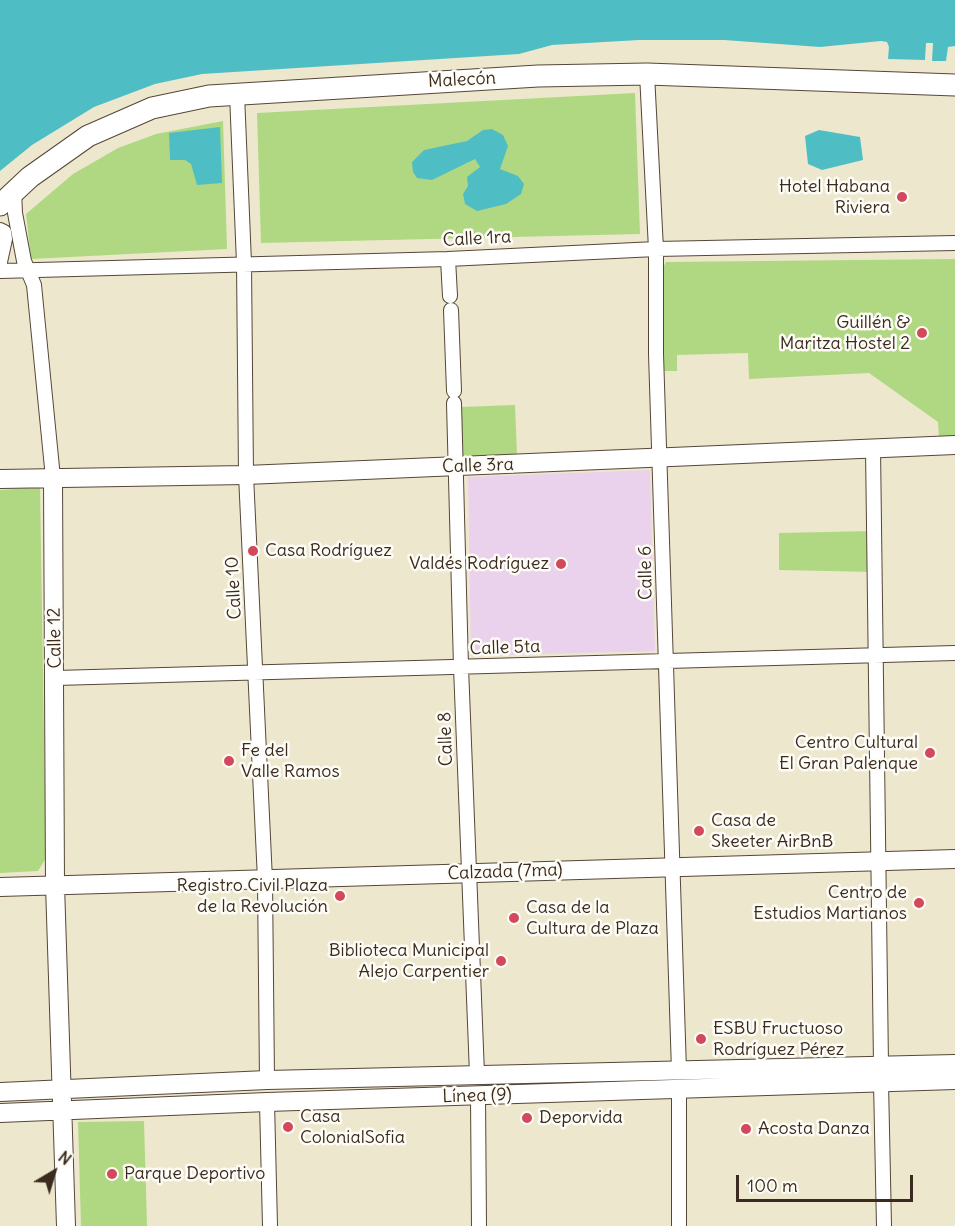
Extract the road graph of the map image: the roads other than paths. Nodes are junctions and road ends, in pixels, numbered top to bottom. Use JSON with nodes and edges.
{"nodes":[{"id":1,"x":647,"y":74,"type":"junction"},
{"id":2,"x":955,"y":85,"type":"edge"},
{"id":3,"x":237,"y":94,"type":"junction"},
{"id":4,"x":7,"y":198,"type":"edge"},
{"id":5,"x":0,"y":230,"type":"edge"},
{"id":6,"x":955,"y":243,"type":"edge"},
{"id":7,"x":656,"y":249,"type":"junction"},
{"id":8,"x":448,"y":259,"type":"junction"},
{"id":9,"x":0,"y":262,"type":"edge"},
{"id":10,"x":244,"y":263,"type":"junction"},
{"id":11,"x":0,"y":271,"type":"edge"},
{"id":12,"x":28,"y":271,"type":"junction"},
{"id":13,"x":955,"y":445,"type":"edge"},
{"id":14,"x":873,"y":448,"type":"junction"},
{"id":15,"x":661,"y":458,"type":"junction"},
{"id":16,"x":457,"y":467,"type":"junction"},
{"id":17,"x":246,"y":475,"type":"junction"},
{"id":18,"x":52,"y":478,"type":"junction"},
{"id":19,"x":0,"y":479,"type":"edge"},
{"id":20,"x":955,"y":653,"type":"edge"},
{"id":21,"x":874,"y":656,"type":"junction"},
{"id":22,"x":666,"y":661,"type":"junction"},
{"id":23,"x":461,"y":667,"type":"junction"},
{"id":24,"x":256,"y":673,"type":"junction"},
{"id":25,"x":56,"y":678,"type":"junction"},
{"id":26,"x":955,"y":859,"type":"edge"},
{"id":27,"x":879,"y":861,"type":"junction"},
{"id":28,"x":670,"y":867,"type":"junction"},
{"id":29,"x":469,"y":872,"type":"junction"},
{"id":30,"x":265,"y":880,"type":"junction"},
{"id":31,"x":55,"y":885,"type":"junction"},
{"id":32,"x":0,"y":887,"type":"edge"},
{"id":33,"x":955,"y":1064,"type":"edge"},
{"id":34,"x":679,"y":1071,"type":"junction"},
{"id":35,"x":477,"y":1074,"type":"junction"},
{"id":36,"x":881,"y":1074,"type":"junction"},
{"id":37,"x":267,"y":1080,"type":"junction"},
{"id":38,"x":955,"y":1080,"type":"edge"},
{"id":39,"x":62,"y":1089,"type":"junction"},
{"id":40,"x":679,"y":1090,"type":"junction"},
{"id":41,"x":0,"y":1092,"type":"edge"},
{"id":42,"x":478,"y":1096,"type":"junction"},
{"id":43,"x":267,"y":1102,"type":"junction"},
{"id":44,"x":63,"y":1111,"type":"junction"},
{"id":45,"x":0,"y":1113,"type":"edge"},
{"id":46,"x":66,"y":1226,"type":"edge"},
{"id":47,"x":270,"y":1226,"type":"edge"},
{"id":48,"x":479,"y":1226,"type":"edge"},
{"id":49,"x":679,"y":1226,"type":"edge"},
{"id":50,"x":884,"y":1226,"type":"edge"}],
"edges":[{"from":1,"to":2,"type":"highway","name":"Malecón"},
{"from":1,"to":3,"type":"highway","name":"Malecón"},
{"from":1,"to":7,"type":"street","name":"Calle 6"},
{"from":3,"to":4,"type":"highway","name":"Malecón"},
{"from":3,"to":10,"type":"street","name":"Calle 10"},
{"from":4,"to":12,"type":"street","name":"Calle 12"},
{"from":5,"to":9,"type":"street"},
{"from":6,"to":7,"type":"street","name":"Calle 1ra"},
{"from":7,"to":8,"type":"street","name":"Calle 1ra"},
{"from":7,"to":15,"type":"street","name":"Calle 6"},
{"from":8,"to":10,"type":"street","name":"Calle 1ra"},
{"from":8,"to":16,"type":"street","name":"Calle 8"},
{"from":10,"to":12,"type":"street","name":"Calle 1ra"},
{"from":10,"to":17,"type":"street","name":"Calle 10"},
{"from":11,"to":12,"type":"street","name":"Calle 1ra"},
{"from":12,"to":18,"type":"street","name":"Calle 12"},
{"from":13,"to":14,"type":"main road","name":"Calle 3ra"},
{"from":14,"to":15,"type":"main road","name":"Calle 3ra"},
{"from":14,"to":21,"type":"street"},
{"from":15,"to":16,"type":"main road","name":"Calle 3ra"},
{"from":15,"to":22,"type":"street","name":"Calle 6"},
{"from":16,"to":17,"type":"main road","name":"Calle 3ra"},
{"from":16,"to":23,"type":"street","name":"Calle 8"},
{"from":17,"to":18,"type":"main road","name":"Calle 3ra"},
{"from":17,"to":24,"type":"street","name":"Calle 10"},
{"from":18,"to":19,"type":"main road","name":"Calle 3ra"},
{"from":18,"to":25,"type":"main road","name":"Calle 12"},
{"from":20,"to":21,"type":"street","name":"Calle 5ta"},
{"from":21,"to":22,"type":"street","name":"Calle 5ta"},
{"from":21,"to":27,"type":"street"},
{"from":22,"to":23,"type":"street","name":"Calle 5ta"},
{"from":22,"to":28,"type":"street","name":"Calle 6"},
{"from":23,"to":24,"type":"street","name":"Calle 5ta"},
{"from":23,"to":29,"type":"street","name":"Calle 8"},
{"from":24,"to":25,"type":"street","name":"Calle 5ta"},
{"from":24,"to":30,"type":"street","name":"Calle 10"},
{"from":25,"to":31,"type":"main road","name":"Calle 12"},
{"from":26,"to":27,"type":"main road","name":"Calzada (7ma)"},
{"from":27,"to":28,"type":"main road","name":"Calzada (7ma)"},
{"from":27,"to":36,"type":"street"},
{"from":28,"to":29,"type":"main road","name":"Calzada (7ma)"},
{"from":28,"to":34,"type":"street","name":"Calle 6"},
{"from":29,"to":30,"type":"main road","name":"Calzada (7ma)"},
{"from":29,"to":35,"type":"street","name":"Calle 8"},
{"from":30,"to":31,"type":"main road","name":"Calzada (7ma)"},
{"from":30,"to":37,"type":"street","name":"Calle 10"},
{"from":31,"to":32,"type":"main road","name":"Calzada (7ma)"},
{"from":31,"to":39,"type":"main road","name":"Calle 12"},
{"from":33,"to":36,"type":"main road","name":"Línea (9)"},
{"from":34,"to":35,"type":"main road","name":"Línea (9)"},
{"from":34,"to":36,"type":"main road","name":"Línea (9)"},
{"from":35,"to":37,"type":"main road","name":"Línea (9)"},
{"from":36,"to":38,"type":"main road","name":"Línea (9)"},
{"from":36,"to":40,"type":"main road","name":"Línea (9)"},
{"from":36,"to":50,"type":"street"},
{"from":37,"to":39,"type":"main road","name":"Línea (9)"},
{"from":39,"to":41,"type":"main road","name":"Línea (9)"},
{"from":39,"to":44,"type":"main road","name":"Calle 12"},
{"from":40,"to":42,"type":"main road","name":"Línea (9)"},
{"from":40,"to":49,"type":"street"},
{"from":42,"to":43,"type":"main road","name":"Línea (9)"},
{"from":42,"to":48,"type":"street"},
{"from":43,"to":44,"type":"main road","name":"Línea (9)"},
{"from":43,"to":47,"type":"street"},
{"from":44,"to":45,"type":"main road","name":"Línea (9)"},
{"from":44,"to":46,"type":"main road"}]}
